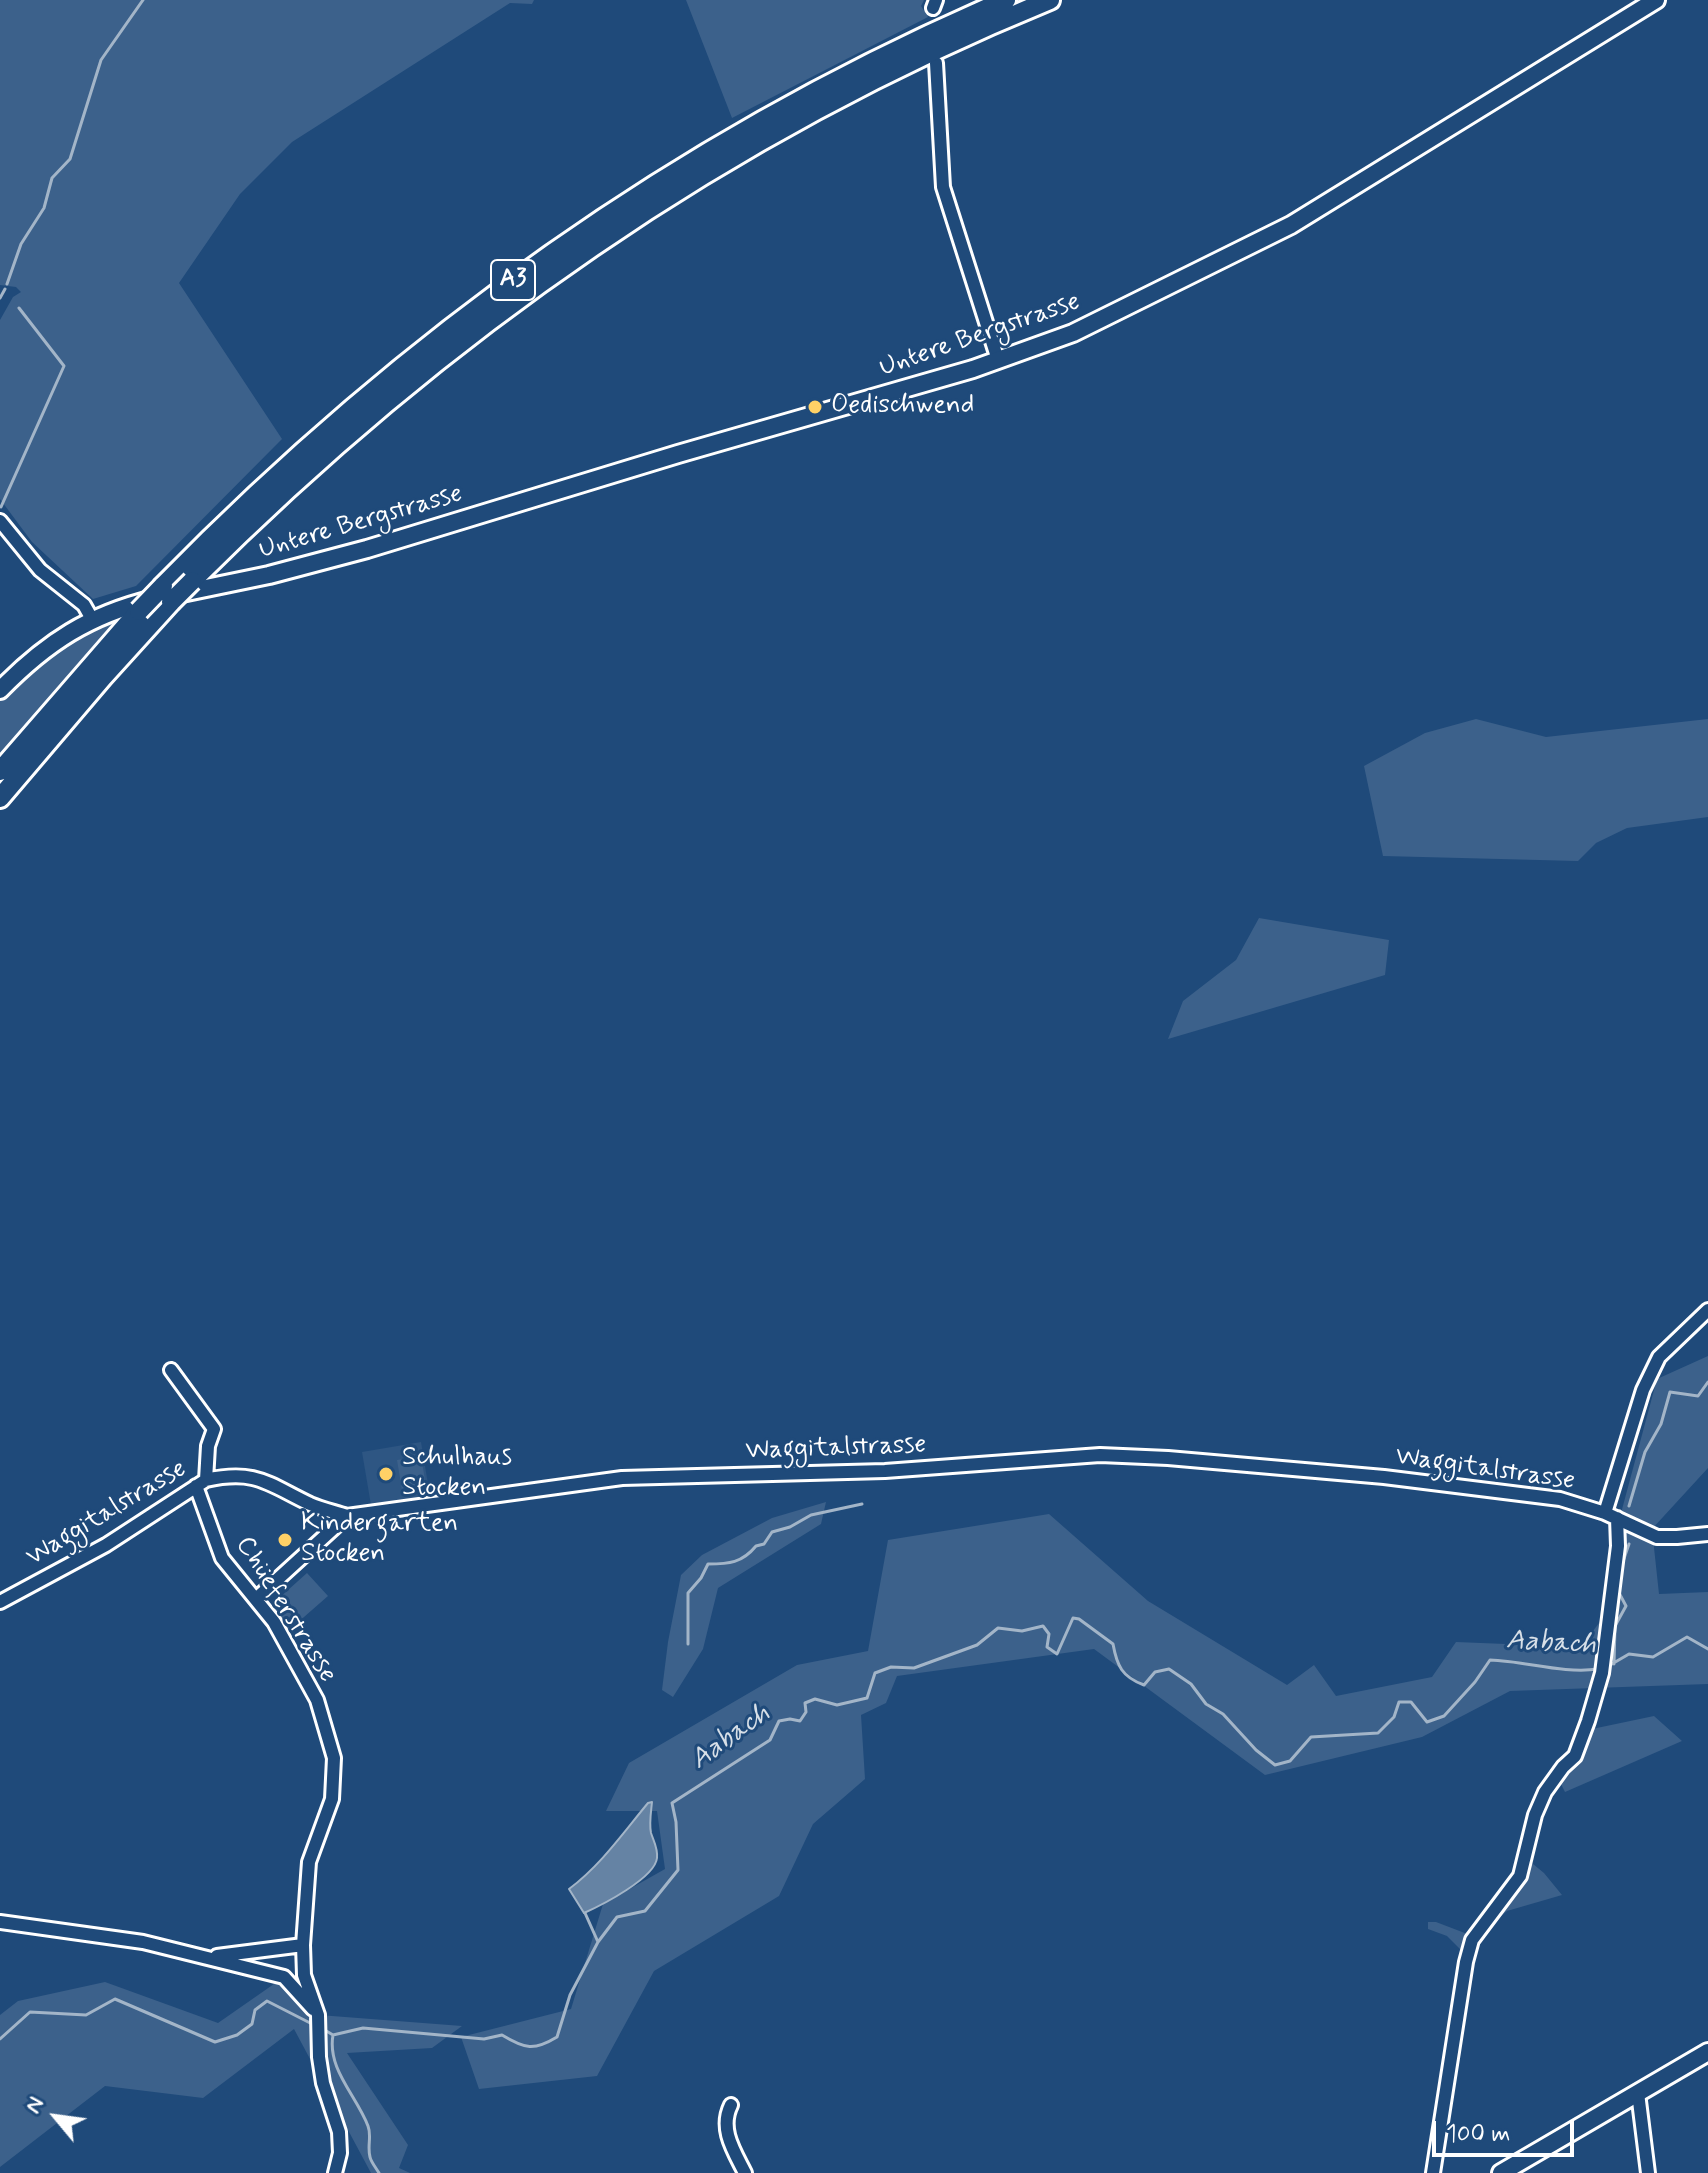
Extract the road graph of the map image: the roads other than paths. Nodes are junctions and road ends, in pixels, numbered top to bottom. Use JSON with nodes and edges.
{"nodes":[{"id":1,"x":1006,"y":0,"type":"edge"},
{"id":2,"x":1050,"y":0,"type":"edge"},
{"id":3,"x":1656,"y":0,"type":"edge"},
{"id":4,"x":936,"y":63,"type":"dead end"},
{"id":5,"x":998,"y":360,"type":"junction"},
{"id":6,"x":0,"y":521,"type":"edge"},
{"id":7,"x":167,"y":594,"type":"junction"},
{"id":8,"x":92,"y":619,"type":"junction"},
{"id":9,"x":0,"y":690,"type":"edge"},
{"id":10,"x":0,"y":771,"type":"edge"},
{"id":11,"x":0,"y":798,"type":"edge"},
{"id":12,"x":1708,"y":1310,"type":"edge"},
{"id":13,"x":171,"y":1370,"type":"dead end"},
{"id":14,"x":201,"y":1483,"type":"junction"},
{"id":15,"x":1611,"y":1515,"type":"junction"},
{"id":16,"x":347,"y":1516,"type":"junction"},
{"id":17,"x":1708,"y":1534,"type":"edge"},
{"id":18,"x":256,"y":1599,"type":"junction"},
{"id":19,"x":0,"y":1602,"type":"edge"},
{"id":20,"x":0,"y":1922,"type":"edge"},
{"id":21,"x":303,"y":1945,"type":"junction"},
{"id":22,"x":210,"y":1957,"type":"junction"},
{"id":23,"x":318,"y":2023,"type":"junction"},
{"id":24,"x":1708,"y":2052,"type":"edge"},
{"id":25,"x":1638,"y":2093,"type":"junction"},
{"id":26,"x":731,"y":2105,"type":"dead end"},
{"id":27,"x":335,"y":2173,"type":"edge"},
{"id":28,"x":745,"y":2173,"type":"edge"},
{"id":29,"x":1433,"y":2173,"type":"edge"},
{"id":30,"x":1501,"y":2173,"type":"edge"},
{"id":31,"x":1648,"y":2173,"type":"edge"}],
"edges":[{"from":1,"to":7,"type":"highway","number":"A3"},
{"from":2,"to":7,"type":"highway","number":"A3","bridge":true},
{"from":3,"to":5,"type":"main road","name":"Untere Bergstrasse"},
{"from":4,"to":5,"type":"street"},
{"from":5,"to":8,"type":"main road","name":"Untere Bergstrasse"},
{"from":6,"to":8,"type":"street"},
{"from":7,"to":10,"type":"highway","number":"A3","bridge":true},
{"from":7,"to":11,"type":"highway","number":"A3"},
{"from":8,"to":9,"type":"main road","name":"Untere Bergstrasse"},
{"from":12,"to":15,"type":"street"},
{"from":13,"to":14,"type":"street"},
{"from":14,"to":16,"type":"street","name":"Waggitalstrasse"},
{"from":14,"to":18,"type":"street","name":"Chüeferstrasse"},
{"from":14,"to":19,"type":"street","name":"Waggitalstrasse"},
{"from":15,"to":16,"type":"street","name":"Waggitalstrasse"},
{"from":15,"to":17,"type":"street","name":"Waggitalstrasse"},
{"from":15,"to":29,"type":"street"},
{"from":16,"to":18,"type":"street"},
{"from":18,"to":21,"type":"street","name":"Chüeferstrasse"},
{"from":20,"to":22,"type":"street"},
{"from":21,"to":22,"type":"street"},
{"from":21,"to":23,"type":"street","name":"Chüeferstrasse"},
{"from":22,"to":23,"type":"street"},
{"from":23,"to":27,"type":"street","name":"Chüeferstrasse"},
{"from":24,"to":25,"type":"main road"},
{"from":25,"to":30,"type":"main road"},
{"from":25,"to":31,"type":"street"},
{"from":26,"to":28,"type":"street"}]}
